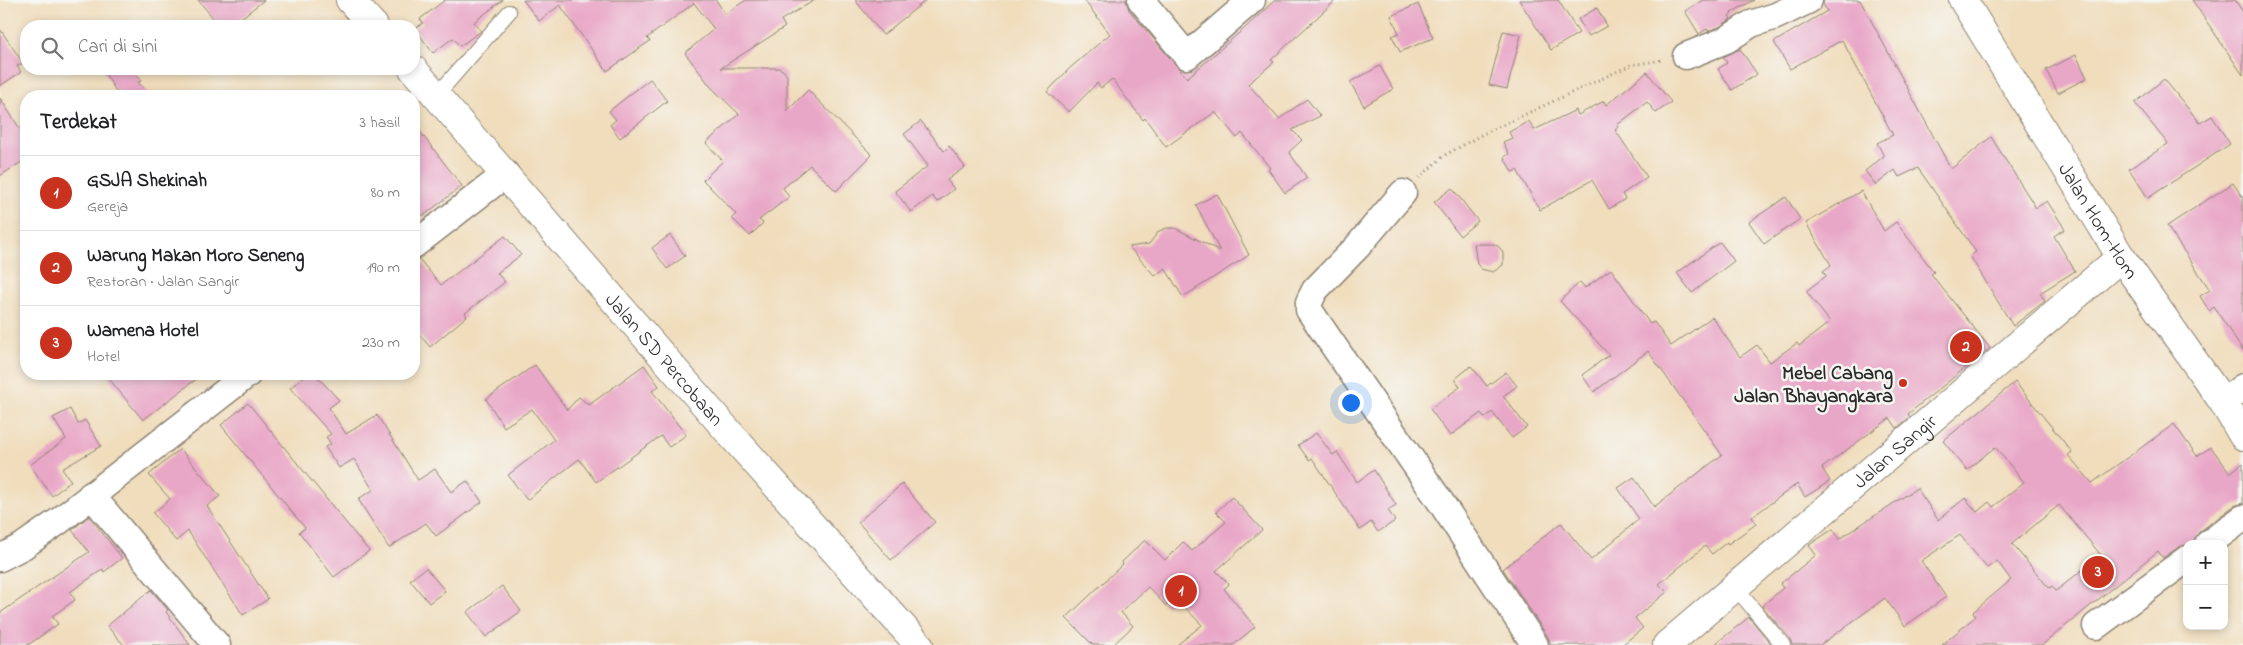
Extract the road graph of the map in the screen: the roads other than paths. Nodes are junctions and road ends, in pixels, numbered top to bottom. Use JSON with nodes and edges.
{"nodes":[{"id":1,"x":350,"y":0,"type":"edge"},
{"id":2,"x":1141,"y":0,"type":"edge"},
{"id":3,"x":1252,"y":0,"type":"edge"},
{"id":4,"x":1809,"y":0,"type":"edge"},
{"id":5,"x":1963,"y":0,"type":"edge"},
{"id":6,"x":509,"y":12,"type":"dead end"},
{"id":7,"x":368,"y":20,"type":"edge"},
{"id":8,"x":1686,"y":56,"type":"road end"},
{"id":9,"x":419,"y":75,"type":"edge"},
{"id":10,"x":437,"y":95,"type":"junction"},
{"id":11,"x":506,"y":174,"type":"junction"},
{"id":12,"x":1403,"y":193,"type":"road end"},
{"id":13,"x":420,"y":240,"type":"edge"},
{"id":14,"x":2121,"y":257,"type":"junction"},
{"id":15,"x":240,"y":380,"type":"edge"},
{"id":16,"x":2233,"y":395,"type":"edge"},
{"id":17,"x":2243,"y":436,"type":"edge"},
{"id":18,"x":91,"y":495,"type":"junction"},
{"id":19,"x":2243,"y":518,"type":"edge"},
{"id":20,"x":2213,"y":540,"type":"edge"},
{"id":21,"x":0,"y":558,"type":"edge"},
{"id":22,"x":2183,"y":562,"type":"edge"},
{"id":23,"x":1735,"y":587,"type":"junction"},
{"id":24,"x":2096,"y":626,"type":"dead end"},
{"id":25,"x":217,"y":645,"type":"edge"},
{"id":26,"x":919,"y":645,"type":"edge"},
{"id":27,"x":1535,"y":645,"type":"edge"},
{"id":28,"x":1667,"y":645,"type":"edge"},
{"id":29,"x":1783,"y":645,"type":"edge"}],
"edges":[{"from":1,"to":7,"type":"main road"},
{"from":2,"to":3,"type":"street"},
{"from":4,"to":8,"type":"street"},
{"from":5,"to":14,"type":"main road","name":"Jalan Hom-Hom"},
{"from":6,"to":10,"type":"lane"},
{"from":9,"to":10,"type":"main road","name":"Jalan SD Percobaan"},
{"from":10,"to":11,"type":"main road","name":"Jalan SD Percobaan"},
{"from":11,"to":13,"type":"street"},
{"from":11,"to":26,"type":"main road","name":"Jalan SD Percobaan"},
{"from":12,"to":27,"type":"street"},
{"from":14,"to":16,"type":"main road","name":"Jalan Hom-Hom"},
{"from":14,"to":23,"type":"main road","name":"Jalan Sangir"},
{"from":15,"to":18,"type":"street"},
{"from":16,"to":17,"type":"main road","name":"Jalan Hom-Hom"},
{"from":18,"to":21,"type":"street"},
{"from":18,"to":25,"type":"street"},
{"from":19,"to":20,"type":"street"},
{"from":22,"to":24,"type":"street"},
{"from":23,"to":28,"type":"main road","name":"Jalan Sangir"},
{"from":23,"to":29,"type":"lane"}]}
